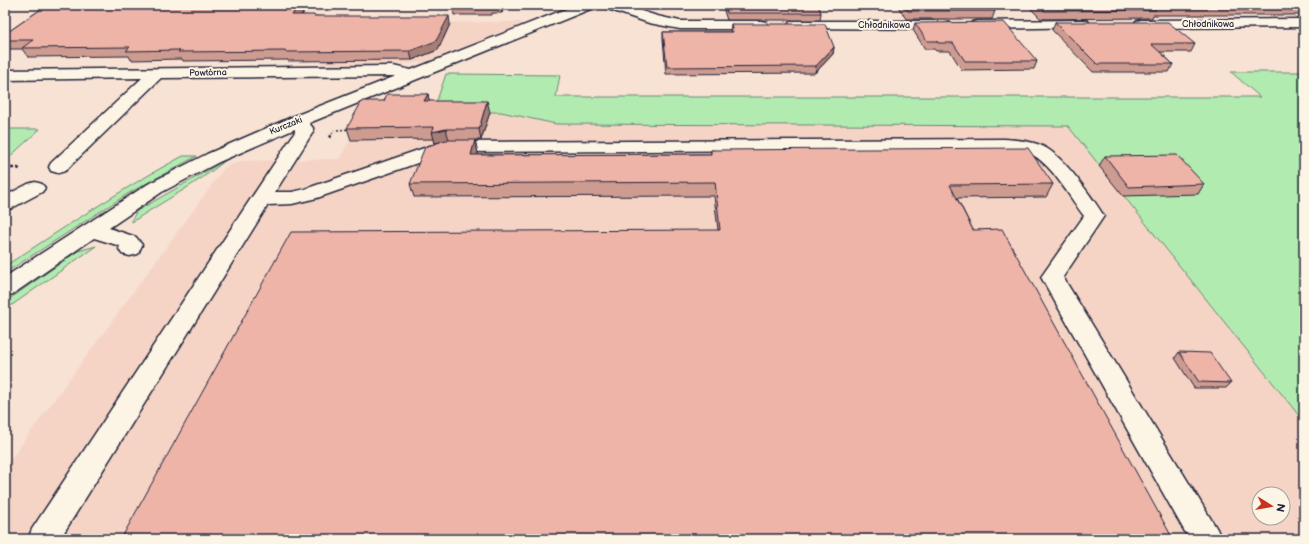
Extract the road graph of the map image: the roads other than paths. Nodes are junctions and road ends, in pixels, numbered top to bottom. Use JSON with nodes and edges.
{"nodes":[{"id":1,"x":588,"y":5,"type":"edge"},
{"id":2,"x":610,"y":5,"type":"edge"},
{"id":3,"x":1304,"y":23,"type":"edge"},
{"id":4,"x":1096,"y":24,"type":"edge"},
{"id":5,"x":1128,"y":24,"type":"edge"},
{"id":6,"x":156,"y":74,"type":"junction"},
{"id":7,"x":5,"y":76,"type":"edge"},
{"id":8,"x":410,"y":77,"type":"junction"},
{"id":9,"x":298,"y":121,"type":"junction"},
{"id":10,"x":58,"y":167,"type":"dead end"},
{"id":11,"x":35,"y":188,"type":"dead end"},
{"id":12,"x":261,"y":199,"type":"junction"},
{"id":13,"x":5,"y":204,"type":"edge"},
{"id":14,"x":91,"y":230,"type":"junction"},
{"id":15,"x":130,"y":249,"type":"dead end"},
{"id":16,"x":5,"y":288,"type":"edge"},
{"id":17,"x":43,"y":539,"type":"edge"},
{"id":18,"x":1206,"y":539,"type":"edge"}],
"edges":[{"from":1,"to":8,"type":"street","name":"Kurczaki"},
{"from":2,"to":4,"type":"street","name":"Chłodnikowa"},
{"from":3,"to":5,"type":"street","name":"Chłodnikowa"},
{"from":6,"to":7,"type":"street","name":"Powtórna"},
{"from":6,"to":8,"type":"street","name":"Powtórna"},
{"from":6,"to":10,"type":"street"},
{"from":8,"to":9,"type":"street","name":"Kurczaki"},
{"from":9,"to":12,"type":"street"},
{"from":9,"to":14,"type":"street","name":"Kurczaki"},
{"from":11,"to":13,"type":"street"},
{"from":12,"to":17,"type":"street"},
{"from":12,"to":18,"type":"street"},
{"from":14,"to":15,"type":"street"},
{"from":14,"to":16,"type":"street","name":"Kurczaki"}]}
